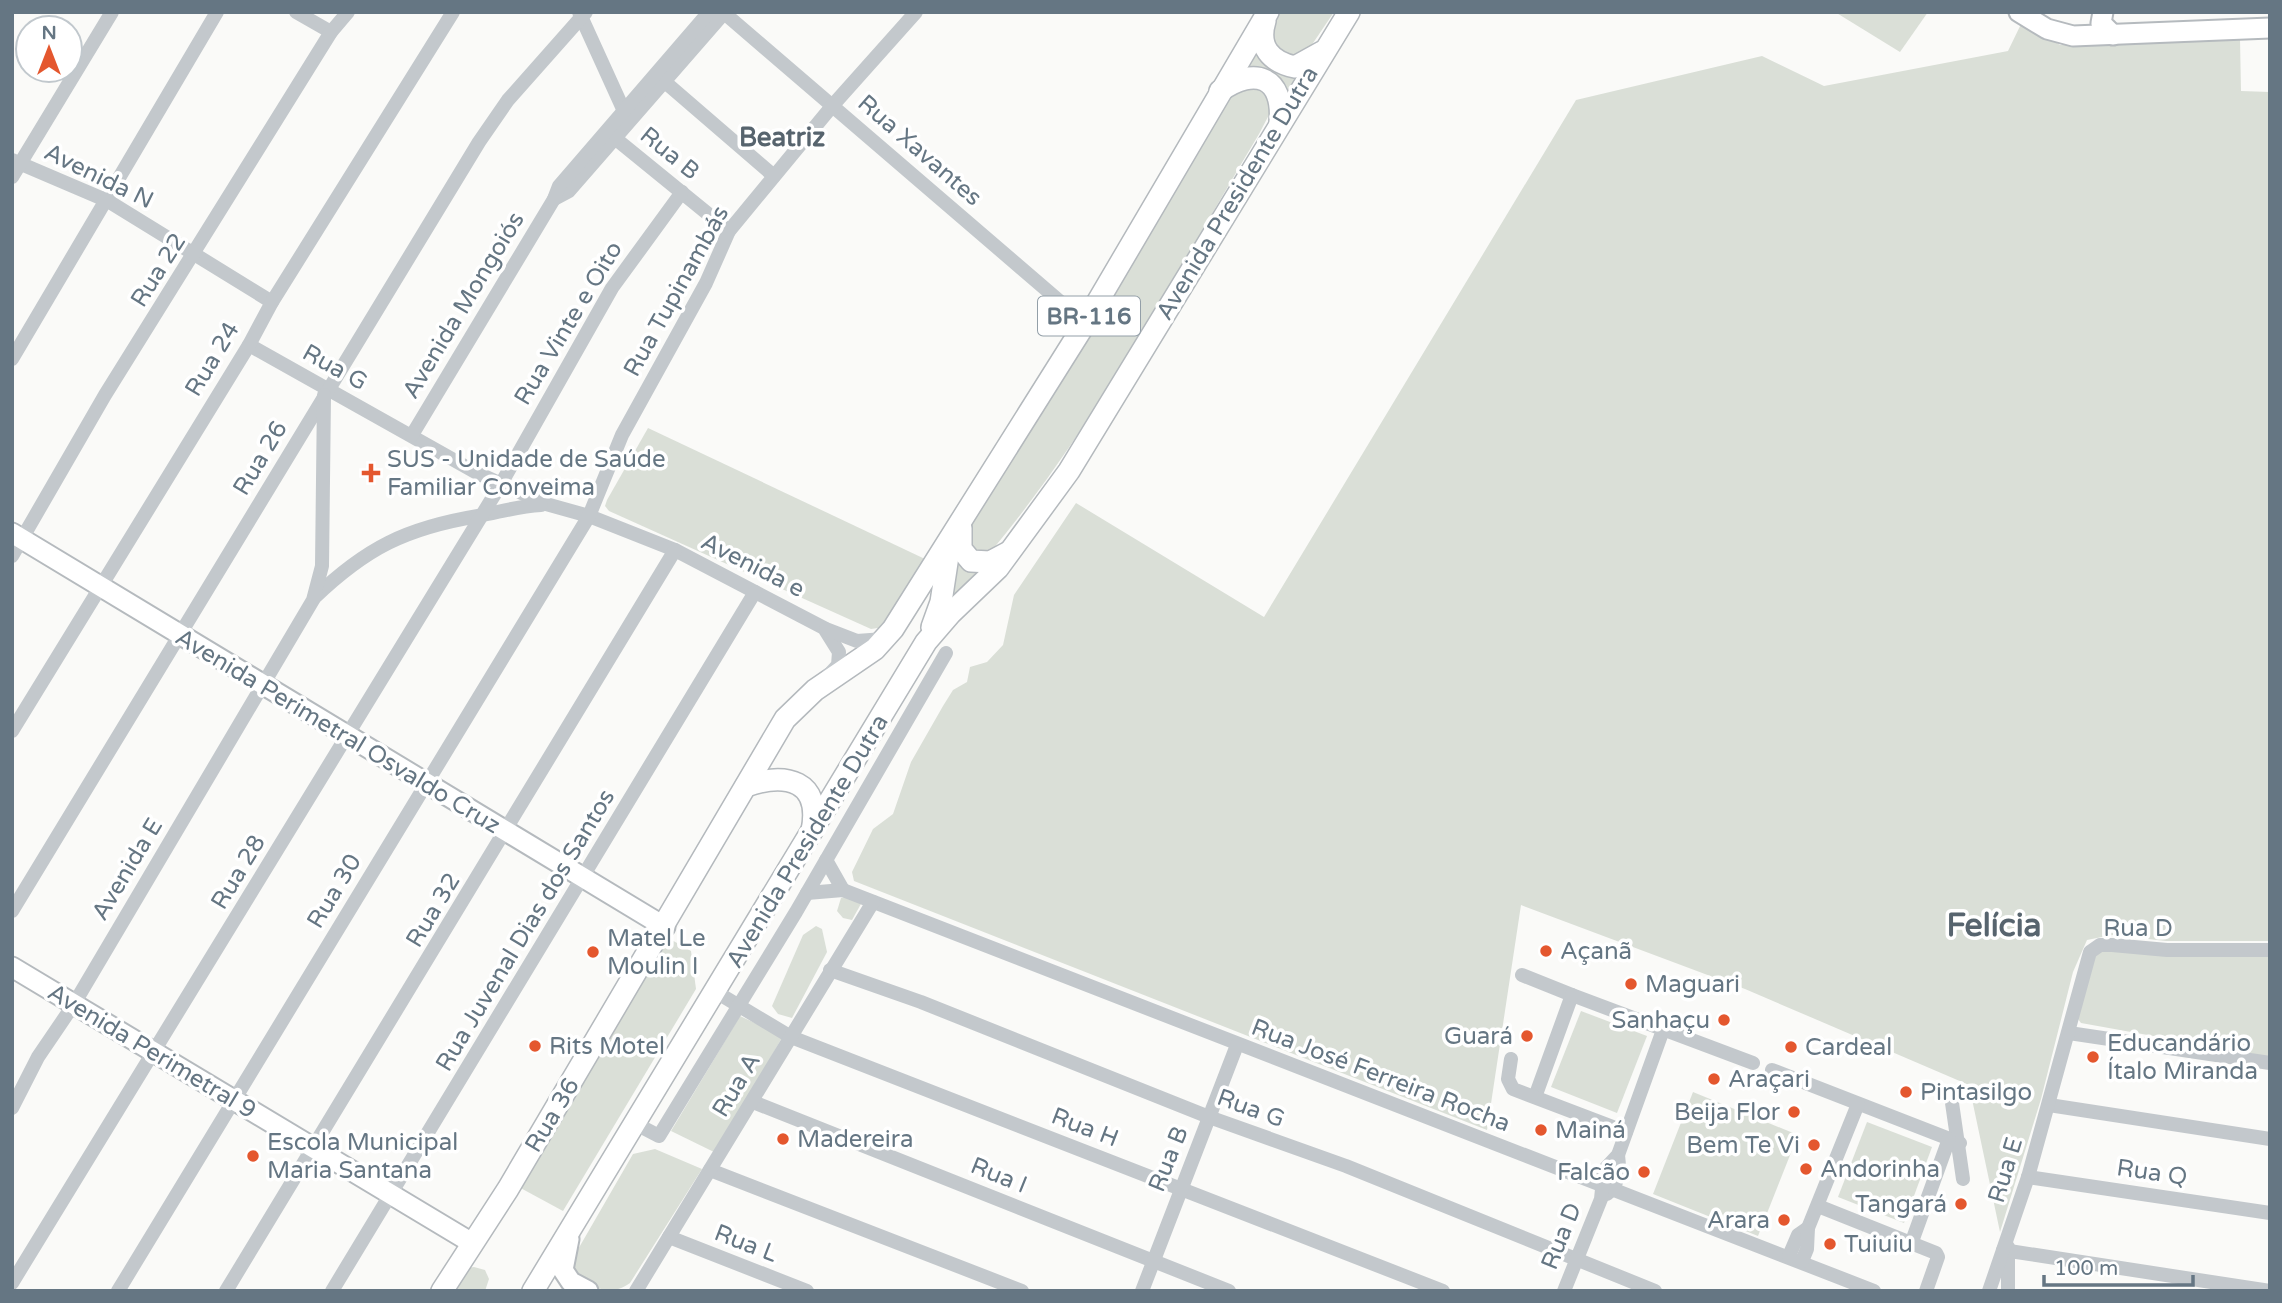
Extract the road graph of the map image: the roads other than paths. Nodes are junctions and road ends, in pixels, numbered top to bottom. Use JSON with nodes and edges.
{"nodes":[{"id":1,"x":112,"y":12,"type":"edge"},
{"id":2,"x":217,"y":12,"type":"edge"},
{"id":3,"x":296,"y":12,"type":"edge"},
{"id":4,"x":348,"y":12,"type":"edge"},
{"id":5,"x":453,"y":12,"type":"edge"},
{"id":6,"x":709,"y":12,"type":"edge"},
{"id":7,"x":916,"y":12,"type":"edge"},
{"id":8,"x":1268,"y":12,"type":"edge"},
{"id":9,"x":1349,"y":12,"type":"edge"},
{"id":10,"x":2018,"y":12,"type":"edge"},
{"id":11,"x":2104,"y":12,"type":"edge"},
{"id":12,"x":724,"y":13,"type":"edge"},
{"id":13,"x":582,"y":14,"type":"edge"},
{"id":14,"x":2270,"y":28,"type":"edge"},
{"id":15,"x":331,"y":32,"type":"junction"},
{"id":16,"x":2113,"y":35,"type":"junction"},
{"id":17,"x":1328,"y":44,"type":"junction"},
{"id":18,"x":665,"y":82,"type":"junction"},
{"id":19,"x":1220,"y":91,"type":"junction"},
{"id":20,"x":833,"y":105,"type":"junction"},
{"id":21,"x":624,"y":111,"type":"junction"},
{"id":22,"x":1280,"y":124,"type":"junction"},
{"id":23,"x":615,"y":139,"type":"junction"},
{"id":24,"x":16,"y":162,"type":"edge"},
{"id":25,"x":774,"y":176,"type":"junction"},
{"id":26,"x":12,"y":177,"type":"edge"},
{"id":27,"x":682,"y":192,"type":"junction"},
{"id":28,"x":554,"y":200,"type":"junction"},
{"id":29,"x":108,"y":201,"type":"junction"},
{"id":30,"x":729,"y":231,"type":"junction"},
{"id":31,"x":195,"y":255,"type":"junction"},
{"id":32,"x":272,"y":302,"type":"junction"},
{"id":33,"x":1085,"y":323,"type":"junction"},
{"id":34,"x":249,"y":345,"type":"junction"},
{"id":35,"x":12,"y":359,"type":"edge"},
{"id":36,"x":325,"y":391,"type":"junction"},
{"id":37,"x":412,"y":435,"type":"junction"},
{"id":38,"x":501,"y":484,"type":"junction"},
{"id":39,"x":546,"y":504,"type":"junction"},
{"id":40,"x":481,"y":515,"type":"junction"},
{"id":41,"x":589,"y":516,"type":"junction"},
{"id":42,"x":962,"y":519,"type":"junction"},
{"id":43,"x":950,"y":537,"type":"junction"},
{"id":44,"x":16,"y":543,"type":"edge"},
{"id":45,"x":674,"y":550,"type":"junction"},
{"id":46,"x":1012,"y":551,"type":"junction"},
{"id":47,"x":100,"y":586,"type":"junction"},
{"id":48,"x":755,"y":592,"type":"junction"},
{"id":49,"x":313,"y":600,"type":"junction"},
{"id":50,"x":824,"y":628,"type":"junction"},
{"id":51,"x":180,"y":636,"type":"junction"},
{"id":52,"x":885,"y":639,"type":"junction"},
{"id":53,"x":926,"y":642,"type":"junction"},
{"id":54,"x":946,"y":653,"type":"dead end"},
{"id":55,"x":262,"y":685,"type":"junction"},
{"id":56,"x":815,"y":690,"type":"junction"},
{"id":57,"x":12,"y":731,"type":"edge"},
{"id":58,"x":348,"y":735,"type":"junction"},
{"id":59,"x":425,"y":784,"type":"junction"},
{"id":60,"x":746,"y":786,"type":"junction"},
{"id":61,"x":506,"y":832,"type":"junction"},
{"id":62,"x":812,"y":834,"type":"junction"},
{"id":63,"x":826,"y":860,"type":"junction"},
{"id":64,"x":582,"y":879,"type":"junction"},
{"id":65,"x":843,"y":890,"type":"junction"},
{"id":66,"x":807,"y":893,"type":"junction"},
{"id":67,"x":873,"y":902,"type":"junction"},
{"id":68,"x":12,"y":911,"type":"edge"},
{"id":69,"x":665,"y":927,"type":"junction"},
{"id":70,"x":2270,"y":950,"type":"edge"},
{"id":71,"x":12,"y":967,"type":"edge"},
{"id":72,"x":830,"y":970,"type":"junction"},
{"id":73,"x":1522,"y":975,"type":"dead end"},
{"id":74,"x":716,"y":992,"type":"junction"},
{"id":75,"x":1572,"y":995,"type":"junction"},
{"id":76,"x":74,"y":1004,"type":"junction"},
{"id":77,"x":739,"y":1006,"type":"junction"},
{"id":78,"x":1663,"y":1030,"type":"junction"},
{"id":79,"x":2069,"y":1033,"type":"junction"},
{"id":80,"x":790,"y":1037,"type":"junction"},
{"id":81,"x":1237,"y":1045,"type":"junction"},
{"id":82,"x":155,"y":1053,"type":"junction"},
{"id":83,"x":1511,"y":1059,"type":"dead end"},
{"id":84,"x":1753,"y":1063,"type":"dead end"},
{"id":85,"x":2270,"y":1063,"type":"edge"},
{"id":86,"x":1772,"y":1070,"type":"dead end"},
{"id":87,"x":27,"y":1075,"type":"junction"},
{"id":88,"x":12,"y":1091,"type":"edge"},
{"id":89,"x":1535,"y":1097,"type":"junction"},
{"id":90,"x":234,"y":1100,"type":"junction"},
{"id":91,"x":753,"y":1102,"type":"junction"},
{"id":92,"x":1858,"y":1104,"type":"junction"},
{"id":93,"x":1952,"y":1104,"type":"dead end"},
{"id":94,"x":2049,"y":1105,"type":"junction"},
{"id":95,"x":12,"y":1108,"type":"edge"},
{"id":96,"x":1209,"y":1117,"type":"junction"},
{"id":97,"x":635,"y":1123,"type":"junction"},
{"id":98,"x":1626,"y":1132,"type":"junction"},
{"id":99,"x":2270,"y":1139,"type":"edge"},
{"id":100,"x":1954,"y":1141,"type":"junction"},
{"id":101,"x":314,"y":1149,"type":"junction"},
{"id":102,"x":710,"y":1170,"type":"junction"},
{"id":103,"x":2028,"y":1177,"type":"junction"},
{"id":104,"x":1963,"y":1179,"type":"dead end"},
{"id":105,"x":1607,"y":1186,"type":"junction"},
{"id":106,"x":1180,"y":1189,"type":"junction"},
{"id":107,"x":390,"y":1193,"type":"junction"},
{"id":108,"x":1818,"y":1206,"type":"junction"},
{"id":109,"x":2270,"y":1213,"type":"edge"},
{"id":110,"x":569,"y":1233,"type":"junction"},
{"id":111,"x":669,"y":1237,"type":"junction"},
{"id":112,"x":472,"y":1243,"type":"junction"},
{"id":113,"x":1911,"y":1244,"type":"junction"},
{"id":114,"x":2006,"y":1247,"type":"junction"},
{"id":115,"x":1795,"y":1258,"type":"junction"},
{"id":116,"x":1576,"y":1259,"type":"junction"},
{"id":117,"x":1153,"y":1261,"type":"junction"},
{"id":118,"x":12,"y":1283,"type":"edge"},
{"id":119,"x":118,"y":1291,"type":"edge"},
{"id":120,"x":226,"y":1291,"type":"edge"},
{"id":121,"x":332,"y":1291,"type":"edge"},
{"id":122,"x":442,"y":1291,"type":"edge"},
{"id":123,"x":533,"y":1291,"type":"edge"},
{"id":124,"x":588,"y":1291,"type":"edge"},
{"id":125,"x":636,"y":1291,"type":"edge"},
{"id":126,"x":807,"y":1291,"type":"edge"},
{"id":127,"x":1022,"y":1291,"type":"edge"},
{"id":128,"x":1142,"y":1291,"type":"edge"},
{"id":129,"x":1229,"y":1291,"type":"edge"},
{"id":130,"x":1443,"y":1291,"type":"edge"},
{"id":131,"x":1564,"y":1291,"type":"edge"},
{"id":132,"x":1655,"y":1291,"type":"edge"},
{"id":133,"x":1874,"y":1291,"type":"edge"},
{"id":134,"x":1926,"y":1291,"type":"edge"},
{"id":135,"x":1989,"y":1291,"type":"edge"},
{"id":136,"x":2008,"y":1291,"type":"edge"},
{"id":137,"x":2270,"y":1291,"type":"edge"}],
"edges":[{"from":1,"to":24,"type":"street"},
{"from":2,"to":29,"type":"street"},
{"from":3,"to":15,"type":"street"},
{"from":4,"to":15,"type":"street","name":"Rua 22"},
{"from":5,"to":32,"type":"street","name":"Rua 24"},
{"from":6,"to":21,"type":"street","name":"Avenida Mongoiós"},
{"from":7,"to":20,"type":"street","name":"Rua Tupinambás"},
{"from":8,"to":17,"type":"highway"},
{"from":8,"to":19,"type":"highway","name":"Avenida Presidente Dutra","number":"BR-116"},
{"from":9,"to":17,"type":"highway","name":"Avenida Presidente Dutra","number":"BR-116"},
{"from":10,"to":16,"type":"main road"},
{"from":11,"to":16,"type":"main road"},
{"from":12,"to":18,"type":"street","name":"Avenida Mongoiós"},
{"from":12,"to":20,"type":"street","name":"Rua Xavantes"},
{"from":13,"to":21,"type":"street"},
{"from":13,"to":36,"type":"street","name":"Rua 26"},
{"from":14,"to":16,"type":"main road"},
{"from":15,"to":31,"type":"street","name":"Rua 22"},
{"from":17,"to":22,"type":"highway","name":"Avenida Presidente Dutra","number":"BR-116"},
{"from":18,"to":23,"type":"street","name":"Avenida Mongoiós"},
{"from":18,"to":25,"type":"street"},
{"from":19,"to":22,"type":"highway"},
{"from":19,"to":33,"type":"highway","name":"Avenida Presidente Dutra","number":"BR-116"},
{"from":20,"to":25,"type":"street","name":"Rua Tupinambás"},
{"from":20,"to":33,"type":"street","name":"Rua Xavantes"},
{"from":21,"to":28,"type":"street","name":"Avenida Mongoiós"},
{"from":22,"to":46,"type":"highway","name":"Avenida Presidente Dutra","number":"BR-116"},
{"from":23,"to":27,"type":"street","name":"Rua B"},
{"from":23,"to":28,"type":"street","name":"Avenida Mongoiós"},
{"from":24,"to":26,"type":"street"},
{"from":24,"to":29,"type":"street","name":"Avenida N"},
{"from":25,"to":30,"type":"street","name":"Rua Tupinambás"},
{"from":27,"to":30,"type":"street","name":"Rua B"},
{"from":27,"to":38,"type":"street","name":"Rua Vinte e Oito"},
{"from":28,"to":37,"type":"street","name":"Avenida Mongoiós"},
{"from":29,"to":31,"type":"street","name":"Avenida N"},
{"from":29,"to":35,"type":"street"},
{"from":30,"to":41,"type":"street","name":"Rua Tupinambás"},
{"from":31,"to":32,"type":"street","name":"Avenida N"},
{"from":31,"to":44,"type":"street","name":"Rua 22"},
{"from":32,"to":34,"type":"street","name":"Rua 24"},
{"from":33,"to":42,"type":"highway","name":"Avenida Presidente Dutra","number":"BR-116"},
{"from":34,"to":36,"type":"street","name":"Rua G"},
{"from":34,"to":47,"type":"street","name":"Rua 24"},
{"from":36,"to":37,"type":"street","name":"Rua G"},
{"from":36,"to":49,"type":"street"},
{"from":36,"to":51,"type":"street","name":"Rua 26"},
{"from":37,"to":38,"type":"street","name":"Rua G"},
{"from":38,"to":39,"type":"street","name":"Rua G"},
{"from":38,"to":40,"type":"street","name":"Rua 28"},
{"from":39,"to":40,"type":"street"},
{"from":39,"to":41,"type":"street","name":"Rua G"},
{"from":40,"to":49,"type":"street"},
{"from":40,"to":58,"type":"street","name":"Rua 28"},
{"from":41,"to":45,"type":"street","name":"Avenida e"},
{"from":41,"to":59,"type":"street","name":"Rua 30"},
{"from":42,"to":43,"type":"highway","name":"Avenida Presidente Dutra","number":"BR-116"},
{"from":42,"to":46,"type":"highway"},
{"from":43,"to":52,"type":"highway","name":"Rua 36"},
{"from":43,"to":53,"type":"highway","name":"Avenida Presidente Dutra","number":"BR-116"},
{"from":44,"to":47,"type":"main road","name":"Avenida Perimetral Osvaldo Cruz"},
{"from":45,"to":48,"type":"street","name":"Avenida e"},
{"from":45,"to":61,"type":"street","name":"Rua 32"},
{"from":46,"to":53,"type":"highway","name":"Avenida Presidente Dutra","number":"BR-116"},
{"from":47,"to":51,"type":"main road","name":"Avenida Perimetral Osvaldo Cruz"},
{"from":47,"to":57,"type":"street","name":"Rua 24"},
{"from":48,"to":50,"type":"street","name":"Avenida e"},
{"from":48,"to":64,"type":"street","name":"Rua Juvenal Dias dos Santos"},
{"from":49,"to":55,"type":"street"},
{"from":50,"to":52,"type":"street","name":"Avenida e"},
{"from":50,"to":56,"type":"street"},
{"from":51,"to":55,"type":"main road","name":"Avenida Perimetral Osvaldo Cruz"},
{"from":51,"to":68,"type":"street","name":"Rua 26"},
{"from":52,"to":56,"type":"highway","name":"Rua 36"},
{"from":53,"to":62,"type":"highway","name":"Avenida Presidente Dutra","number":"BR-116"},
{"from":54,"to":63,"type":"street"},
{"from":55,"to":58,"type":"main road","name":"Avenida Perimetral Osvaldo Cruz"},
{"from":55,"to":76,"type":"street","name":"Avenida E"},
{"from":56,"to":60,"type":"highway","name":"Rua 36"},
{"from":58,"to":59,"type":"main road","name":"Avenida Perimetral Osvaldo Cruz"},
{"from":58,"to":82,"type":"street","name":"Rua 28"},
{"from":59,"to":61,"type":"main road","name":"Avenida Perimetral Osvaldo Cruz"},
{"from":59,"to":90,"type":"street","name":"Rua 30"},
{"from":60,"to":62,"type":"highway"},
{"from":60,"to":69,"type":"highway","name":"Rua 36"},
{"from":61,"to":64,"type":"main road","name":"Avenida Perimetral Osvaldo Cruz"},
{"from":61,"to":101,"type":"street","name":"Rua 32"},
{"from":62,"to":74,"type":"highway","name":"Avenida Presidente Dutra","number":"BR-116"},
{"from":63,"to":65,"type":"street"},
{"from":63,"to":66,"type":"street"},
{"from":64,"to":69,"type":"main road","name":"Avenida Perimetral Osvaldo Cruz"},
{"from":64,"to":107,"type":"street","name":"Rua Juvenal Dias dos Santos"},
{"from":65,"to":66,"type":"street"},
{"from":65,"to":67,"type":"street","name":"Rua José Ferreira Rocha"},
{"from":66,"to":77,"type":"street"},
{"from":67,"to":72,"type":"street","name":"Rua A"},
{"from":67,"to":81,"type":"street","name":"Rua José Ferreira Rocha"},
{"from":69,"to":112,"type":"highway","name":"Rua 36"},
{"from":70,"to":79,"type":"street","name":"Rua D"},
{"from":71,"to":76,"type":"main road","name":"Avenida Perimetral 9"},
{"from":72,"to":80,"type":"street","name":"Rua A"},
{"from":72,"to":96,"type":"street","name":"Rua G"},
{"from":73,"to":75,"type":"street"},
{"from":74,"to":77,"type":"street","name":"Rua H"},
{"from":74,"to":97,"type":"highway","name":"Avenida Presidente Dutra","number":"BR-116"},
{"from":75,"to":78,"type":"street"},
{"from":75,"to":89,"type":"street"},
{"from":76,"to":82,"type":"main road","name":"Avenida Perimetral 9"},
{"from":76,"to":87,"type":"street","name":"Avenida E"},
{"from":77,"to":80,"type":"street","name":"Rua H"},
{"from":77,"to":97,"type":"street"},
{"from":78,"to":84,"type":"street"},
{"from":78,"to":98,"type":"street"},
{"from":79,"to":85,"type":"street"},
{"from":79,"to":94,"type":"street","name":"Rua E"},
{"from":80,"to":91,"type":"street","name":"Rua A"},
{"from":80,"to":106,"type":"street","name":"Rua H"},
{"from":81,"to":96,"type":"street","name":"Rua B"},
{"from":81,"to":105,"type":"street","name":"Rua José Ferreira Rocha"},
{"from":82,"to":90,"type":"main road","name":"Avenida Perimetral 9"},
{"from":82,"to":118,"type":"street","name":"Rua 28"},
{"from":83,"to":89,"type":"street"},
{"from":86,"to":92,"type":"street"},
{"from":87,"to":88,"type":"street"},
{"from":87,"to":95,"type":"street"},
{"from":89,"to":98,"type":"street"},
{"from":90,"to":101,"type":"main road","name":"Avenida Perimetral 9"},
{"from":90,"to":119,"type":"street","name":"Rua 30"},
{"from":91,"to":102,"type":"street","name":"Rua A"},
{"from":91,"to":117,"type":"street","name":"Rua I"},
{"from":92,"to":100,"type":"street"},
{"from":92,"to":108,"type":"street"},
{"from":93,"to":100,"type":"street"},
{"from":94,"to":99,"type":"street"},
{"from":94,"to":103,"type":"street","name":"Rua E"},
{"from":96,"to":106,"type":"street","name":"Rua B"},
{"from":96,"to":116,"type":"street","name":"Rua G"},
{"from":97,"to":110,"type":"highway","name":"Avenida Presidente Dutra","number":"BR-116"},
{"from":98,"to":105,"type":"street"},
{"from":100,"to":104,"type":"street"},
{"from":100,"to":113,"type":"street"},
{"from":101,"to":107,"type":"main road","name":"Avenida Perimetral 9"},
{"from":101,"to":120,"type":"street","name":"Rua 32"},
{"from":102,"to":111,"type":"street","name":"Rua A"},
{"from":102,"to":127,"type":"street"},
{"from":103,"to":109,"type":"street","name":"Rua Q"},
{"from":103,"to":114,"type":"street","name":"Rua E"},
{"from":105,"to":115,"type":"street","name":"Rua José Ferreira Rocha"},
{"from":105,"to":116,"type":"street","name":"Rua D"},
{"from":106,"to":117,"type":"street","name":"Rua B"},
{"from":106,"to":130,"type":"street","name":"Rua H"},
{"from":107,"to":112,"type":"main road","name":"Avenida Perimetral 9"},
{"from":107,"to":121,"type":"street","name":"Rua Juvenal Dias dos Santos"},
{"from":108,"to":113,"type":"street"},
{"from":108,"to":115,"type":"street"},
{"from":110,"to":123,"type":"highway","name":"Avenida Presidente Dutra","number":"BR-116"},
{"from":110,"to":124,"type":"main road"},
{"from":111,"to":125,"type":"street","name":"Rua A"},
{"from":111,"to":126,"type":"street","name":"Rua L"},
{"from":112,"to":122,"type":"highway","name":"Rua 36"},
{"from":113,"to":134,"type":"street"},
{"from":114,"to":135,"type":"street","name":"Rua E"},
{"from":114,"to":136,"type":"street"},
{"from":114,"to":137,"type":"street"},
{"from":115,"to":133,"type":"street","name":"Rua José Ferreira Rocha"},
{"from":116,"to":131,"type":"street","name":"Rua D"},
{"from":116,"to":132,"type":"street","name":"Rua G"},
{"from":117,"to":128,"type":"street","name":"Rua B"},
{"from":117,"to":129,"type":"street","name":"Rua I"}]}
